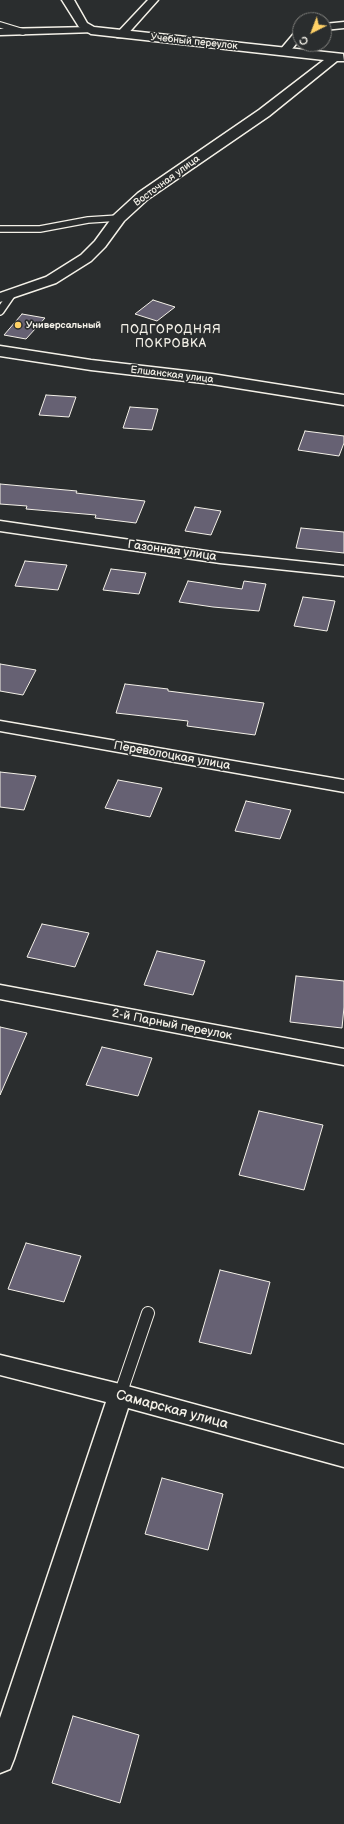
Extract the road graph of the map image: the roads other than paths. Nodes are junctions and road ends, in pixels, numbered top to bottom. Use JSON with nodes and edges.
{"nodes":[{"id":1,"x":68,"y":0,"type":"edge"},
{"id":2,"x":153,"y":0,"type":"edge"},
{"id":3,"x":0,"y":25,"type":"edge"},
{"id":4,"x":344,"y":25,"type":"edge"},
{"id":5,"x":332,"y":26,"type":"edge"},
{"id":6,"x":91,"y":30,"type":"junction"},
{"id":7,"x":0,"y":32,"type":"edge"},
{"id":8,"x":23,"y":32,"type":"junction"},
{"id":9,"x":121,"y":35,"type":"junction"},
{"id":10,"x":292,"y":42,"type":"edge"},
{"id":11,"x":284,"y":52,"type":"junction"},
{"id":12,"x":339,"y":58,"type":"edge"},
{"id":13,"x":119,"y":218,"type":"junction"},
{"id":14,"x":0,"y":230,"type":"edge"},
{"id":15,"x":6,"y":296,"type":"edge"},
{"id":16,"x":0,"y":311,"type":"edge"},
{"id":17,"x":0,"y":351,"type":"edge"},
{"id":18,"x":344,"y":400,"type":"edge"},
{"id":19,"x":0,"y":526,"type":"edge"},
{"id":20,"x":344,"y":571,"type":"edge"},
{"id":21,"x":0,"y":726,"type":"edge"},
{"id":22,"x":344,"y":786,"type":"edge"},
{"id":23,"x":0,"y":992,"type":"edge"},
{"id":24,"x":344,"y":1057,"type":"edge"},
{"id":25,"x":148,"y":1313,"type":"dead end"},
{"id":26,"x":0,"y":1365,"type":"edge"},
{"id":27,"x":120,"y":1395,"type":"junction"},
{"id":28,"x":344,"y":1456,"type":"edge"},
{"id":29,"x":0,"y":1759,"type":"edge"}],
"edges":[{"from":1,"to":6,"type":"street"},
{"from":2,"to":9,"type":"street"},
{"from":3,"to":8,"type":"lane"},
{"from":4,"to":5,"type":"street"},
{"from":6,"to":8,"type":"street"},
{"from":6,"to":9,"type":"street","name":"Учебный переулок"},
{"from":7,"to":8,"type":"street"},
{"from":9,"to":11,"type":"street","name":"Учебный переулок"},
{"from":10,"to":11,"type":"street"},
{"from":11,"to":12,"type":"street","name":"Учебный переулок"},
{"from":12,"to":13,"type":"street","name":"Восточная улица"},
{"from":13,"to":14,"type":"lane"},
{"from":13,"to":15,"type":"street","name":"Восточная улица"},
{"from":15,"to":16,"type":"lane"},
{"from":17,"to":18,"type":"street","name":"Елшанская улица"},
{"from":19,"to":20,"type":"street","name":"Газонная улица"},
{"from":21,"to":22,"type":"street","name":"Переволоцкая улица"},
{"from":23,"to":24,"type":"street","name":"2-й Парный переулок"},
{"from":25,"to":27,"type":"lane"},
{"from":26,"to":27,"type":"street","name":"Самарская улица"},
{"from":27,"to":28,"type":"street","name":"Самарская улица"},
{"from":27,"to":29,"type":"street"}]}
